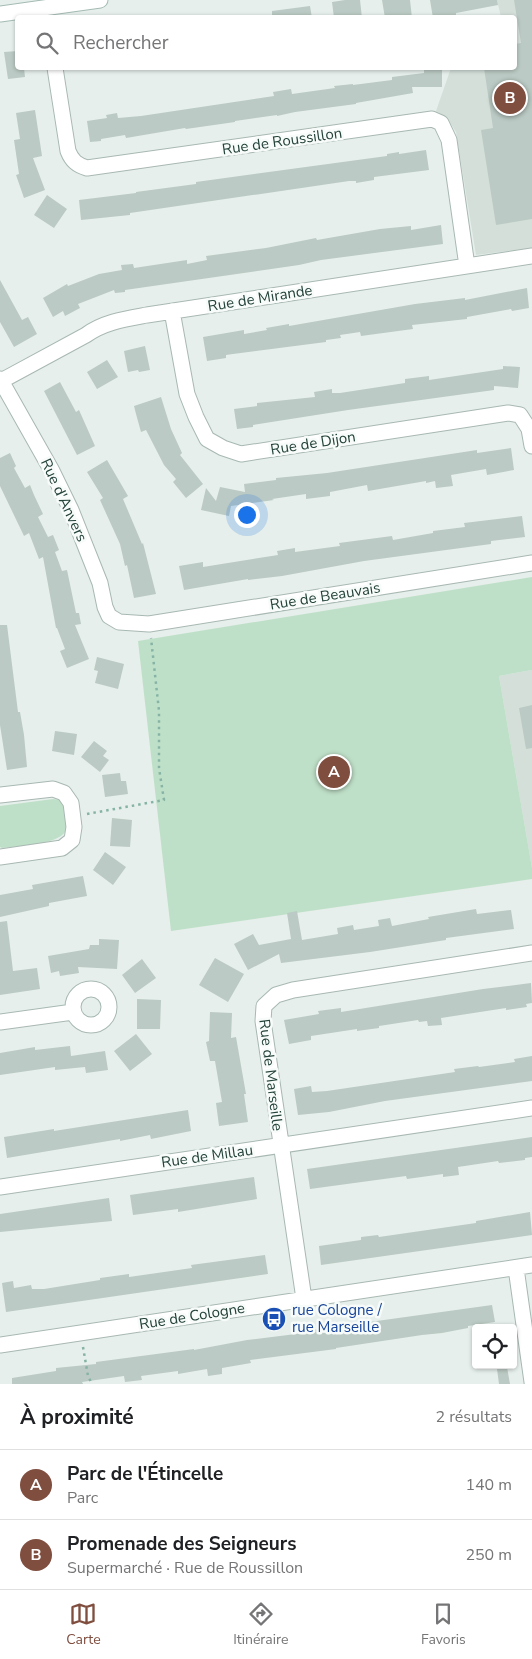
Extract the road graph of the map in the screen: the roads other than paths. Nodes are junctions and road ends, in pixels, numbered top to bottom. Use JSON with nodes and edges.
{"nodes":[{"id":1,"x":100,"y":0,"type":"edge"},
{"id":2,"x":47,"y":13,"type":"edge"},
{"id":3,"x":0,"y":14,"type":"edge"},
{"id":4,"x":55,"y":70,"type":"edge"},
{"id":5,"x":532,"y":256,"type":"edge"},
{"id":6,"x":467,"y":266,"type":"junction"},
{"id":7,"x":172,"y":311,"type":"junction"},
{"id":8,"x":1,"y":380,"type":"edge"},
{"id":9,"x":532,"y":446,"type":"edge"},
{"id":10,"x":532,"y":563,"type":"edge"},
{"id":11,"x":119,"y":622,"type":"joint"},
{"id":12,"x":0,"y":795,"type":"edge"},
{"id":13,"x":0,"y":858,"type":"edge"},
{"id":14,"x":532,"y":952,"type":"edge"},
{"id":15,"x":73,"y":1012,"type":"dead end"},
{"id":16,"x":0,"y":1022,"type":"edge"},
{"id":17,"x":532,"y":1108,"type":"edge"},
{"id":18,"x":280,"y":1145,"type":"junction"},
{"id":19,"x":0,"y":1187,"type":"edge"},
{"id":20,"x":532,"y":1265,"type":"edge"},
{"id":21,"x":516,"y":1268,"type":"junction"},
{"id":22,"x":304,"y":1299,"type":"junction"},
{"id":23,"x":0,"y":1346,"type":"edge"},
{"id":24,"x":532,"y":1382,"type":"edge"}],
"edges":[{"from":1,"to":2,"type":"street"},
{"from":2,"to":3,"type":"street"},
{"from":4,"to":6,"type":"street","name":"Rue de Roussillon"},
{"from":5,"to":6,"type":"street","name":"Rue de Mirande"},
{"from":6,"to":7,"type":"street","name":"Rue de Mirande"},
{"from":7,"to":8,"type":"street","name":"Rue de Mirande"},
{"from":7,"to":9,"type":"street","name":"Rue de Dijon"},
{"from":8,"to":11,"type":"street","name":"Rue d'Anvers"},
{"from":10,"to":11,"type":"street","name":"Rue de Beauvais"},
{"from":12,"to":13,"type":"street"},
{"from":14,"to":18,"type":"street","name":"Rue de Marseille"},
{"from":15,"to":16,"type":"street"},
{"from":17,"to":18,"type":"street","name":"Rue de Millau"},
{"from":18,"to":19,"type":"street","name":"Rue de Millau"},
{"from":18,"to":22,"type":"street","name":"Rue de Marseille"},
{"from":20,"to":21,"type":"street","name":"Rue de Cologne"},
{"from":21,"to":22,"type":"street","name":"Rue de Cologne"},
{"from":21,"to":24,"type":"street"},
{"from":22,"to":23,"type":"street","name":"Rue de Cologne"}]}
